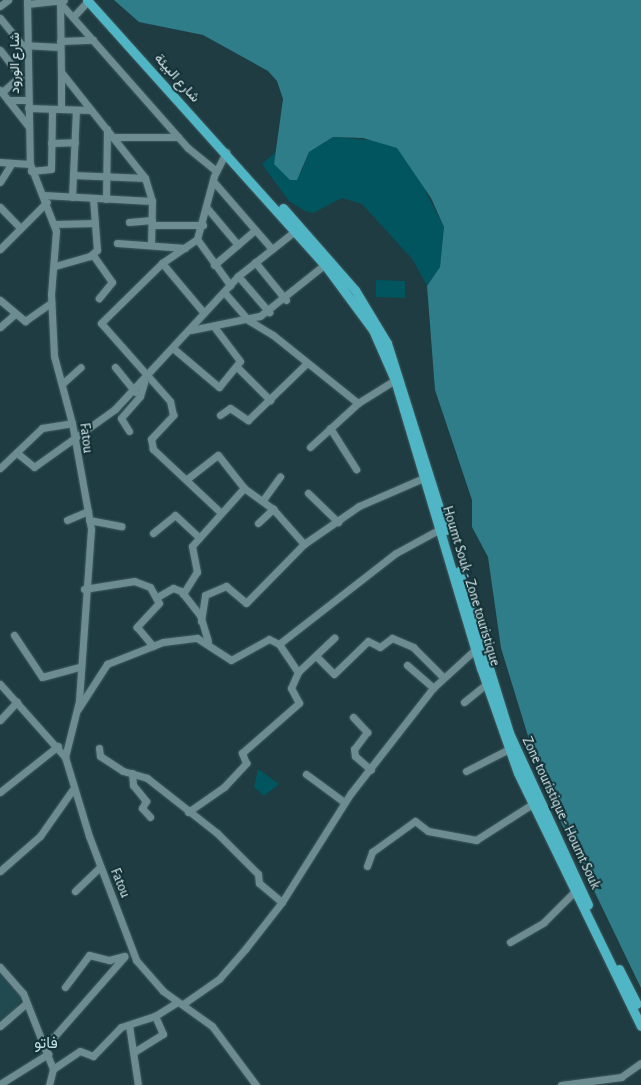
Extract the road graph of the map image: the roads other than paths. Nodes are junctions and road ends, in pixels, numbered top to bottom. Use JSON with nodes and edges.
{"nodes":[{"id":1,"x":8,"y":0,"type":"edge"},
{"id":2,"x":62,"y":1,"type":"edge"},
{"id":3,"x":88,"y":1,"type":"edge"},
{"id":4,"x":27,"y":2,"type":"edge"},
{"id":5,"x":0,"y":6,"type":"edge"},
{"id":6,"x":73,"y":17,"type":"junction"},
{"id":7,"x":0,"y":18,"type":"edge"},
{"id":8,"x":93,"y":40,"type":"junction"},
{"id":9,"x":60,"y":44,"type":"junction"},
{"id":10,"x":28,"y":46,"type":"junction"},
{"id":11,"x":0,"y":50,"type":"edge"},
{"id":12,"x":60,"y":72,"type":"junction"},
{"id":13,"x":1,"y":91,"type":"edge"},
{"id":14,"x":8,"y":100,"type":"junction"},
{"id":15,"x":28,"y":100,"type":"junction"},
{"id":16,"x":28,"y":108,"type":"junction"},
{"id":17,"x":52,"y":109,"type":"junction"},
{"id":18,"x":60,"y":109,"type":"junction"},
{"id":19,"x":76,"y":110,"type":"junction"},
{"id":20,"x":90,"y":110,"type":"junction"},
{"id":21,"x":29,"y":127,"type":"junction"},
{"id":22,"x":106,"y":129,"type":"junction"},
{"id":23,"x":113,"y":137,"type":"junction"},
{"id":24,"x":178,"y":137,"type":"junction"},
{"id":25,"x":75,"y":142,"type":"junction"},
{"id":26,"x":51,"y":143,"type":"junction"},
{"id":27,"x":226,"y":152,"type":"junction"},
{"id":28,"x":0,"y":162,"type":"edge"},
{"id":29,"x":10,"y":166,"type":"junction"},
{"id":30,"x":30,"y":167,"type":"junction"},
{"id":31,"x":216,"y":171,"type":"junction"},
{"id":32,"x":246,"y":174,"type":"junction"},
{"id":33,"x":73,"y":175,"type":"junction"},
{"id":34,"x":107,"y":176,"type":"junction"},
{"id":35,"x":145,"y":178,"type":"junction"},
{"id":36,"x":213,"y":181,"type":"junction"},
{"id":37,"x":0,"y":182,"type":"edge"},
{"id":38,"x":72,"y":197,"type":"junction"},
{"id":39,"x":93,"y":198,"type":"junction"},
{"id":40,"x":45,"y":199,"type":"junction"},
{"id":41,"x":106,"y":199,"type":"junction"},
{"id":42,"x":152,"y":201,"type":"junction"},
{"id":43,"x":0,"y":207,"type":"edge"},
{"id":44,"x":207,"y":208,"type":"junction"},
{"id":45,"x":129,"y":222,"type":"dead end"},
{"id":46,"x":152,"y":223,"type":"junction"},
{"id":47,"x":55,"y":224,"type":"junction"},
{"id":48,"x":95,"y":224,"type":"junction"},
{"id":49,"x":203,"y":225,"type":"junction"},
{"id":50,"x":20,"y":228,"type":"junction"},
{"id":51,"x":255,"y":230,"type":"junction"},
{"id":52,"x":295,"y":231,"type":"junction"},
{"id":53,"x":197,"y":239,"type":"junction"},
{"id":54,"x":117,"y":243,"type":"dead end"},
{"id":55,"x":151,"y":245,"type":"junction"},
{"id":56,"x":238,"y":245,"type":"junction"},
{"id":57,"x":185,"y":248,"type":"junction"},
{"id":58,"x":0,"y":249,"type":"edge"},
{"id":59,"x":272,"y":249,"type":"junction"},
{"id":60,"x":93,"y":255,"type":"junction"},
{"id":61,"x":254,"y":262,"type":"junction"},
{"id":62,"x":328,"y":262,"type":"junction"},
{"id":63,"x":162,"y":263,"type":"junction"},
{"id":64,"x":214,"y":265,"type":"junction"},
{"id":65,"x":55,"y":266,"type":"junction"},
{"id":66,"x":238,"y":276,"type":"junction"},
{"id":67,"x":230,"y":285,"type":"junction"},
{"id":68,"x":224,"y":292,"type":"junction"},
{"id":69,"x":99,"y":298,"type":"dead end"},
{"id":70,"x":0,"y":300,"type":"edge"},
{"id":71,"x":286,"y":300,"type":"junction"},
{"id":72,"x":51,"y":303,"type":"junction"},
{"id":73,"x":268,"y":312,"type":"junction"},
{"id":74,"x":204,"y":313,"type":"junction"},
{"id":75,"x":14,"y":314,"type":"junction"},
{"id":76,"x":248,"y":320,"type":"junction"},
{"id":77,"x":0,"y":327,"type":"edge"},
{"id":78,"x":215,"y":328,"type":"junction"},
{"id":79,"x":191,"y":330,"type":"junction"},
{"id":80,"x":174,"y":349,"type":"junction"},
{"id":81,"x":307,"y":363,"type":"junction"},
{"id":82,"x":81,"y":367,"type":"dead end"},
{"id":83,"x":115,"y":367,"type":"dead end"},
{"id":84,"x":237,"y":368,"type":"junction"},
{"id":85,"x":145,"y":379,"type":"junction"},
{"id":86,"x":395,"y":380,"type":"junction"},
{"id":87,"x":62,"y":384,"type":"junction"},
{"id":88,"x":135,"y":392,"type":"junction"},
{"id":89,"x":270,"y":400,"type":"junction"},
{"id":90,"x":358,"y":402,"type":"junction"},
{"id":91,"x":220,"y":415,"type":"dead end"},
{"id":92,"x":72,"y":422,"type":"junction"},
{"id":93,"x":330,"y":428,"type":"junction"},
{"id":94,"x":129,"y":431,"type":"dead end"},
{"id":95,"x":75,"y":441,"type":"junction"},
{"id":96,"x":310,"y":447,"type":"dead end"},
{"id":97,"x":17,"y":453,"type":"junction"},
{"id":98,"x":0,"y":468,"type":"edge"},
{"id":99,"x":356,"y":469,"type":"dead end"},
{"id":100,"x":280,"y":476,"type":"dead end"},
{"id":101,"x":428,"y":477,"type":"junction"},
{"id":102,"x":187,"y":479,"type":"junction"},
{"id":103,"x":244,"y":488,"type":"junction"},
{"id":104,"x":308,"y":493,"type":"dead end"},
{"id":105,"x":263,"y":500,"type":"junction"},
{"id":106,"x":273,"y":509,"type":"junction"},
{"id":107,"x":219,"y":510,"type":"junction"},
{"id":108,"x":88,"y":511,"type":"junction"},
{"id":109,"x":67,"y":520,"type":"dead end"},
{"id":110,"x":89,"y":520,"type":"junction"},
{"id":111,"x":338,"y":522,"type":"junction"},
{"id":112,"x":258,"y":523,"type":"dead end"},
{"id":113,"x":121,"y":526,"type":"dead end"},
{"id":114,"x":440,"y":529,"type":"junction"},
{"id":115,"x":153,"y":533,"type":"dead end"},
{"id":116,"x":199,"y":537,"type":"junction"},
{"id":117,"x":304,"y":544,"type":"junction"},
{"id":118,"x":84,"y":589,"type":"junction"},
{"id":119,"x":183,"y":594,"type":"junction"},
{"id":120,"x":159,"y":596,"type":"junction"},
{"id":121,"x":201,"y":623,"type":"junction"},
{"id":122,"x":14,"y":636,"type":"dead end"},
{"id":123,"x":188,"y":636,"type":"junction"},
{"id":124,"x":334,"y":638,"type":"dead end"},
{"id":125,"x":208,"y":641,"type":"junction"},
{"id":126,"x":279,"y":644,"type":"junction"},
{"id":127,"x":153,"y":646,"type":"junction"},
{"id":128,"x":478,"y":646,"type":"junction"},
{"id":129,"x":316,"y":656,"type":"junction"},
{"id":130,"x":407,"y":665,"type":"dead end"},
{"id":131,"x":79,"y":667,"type":"junction"},
{"id":132,"x":298,"y":672,"type":"junction"},
{"id":133,"x":444,"y":677,"type":"junction"},
{"id":134,"x":0,"y":684,"type":"edge"},
{"id":135,"x":486,"y":684,"type":"junction"},
{"id":136,"x":433,"y":688,"type":"junction"},
{"id":137,"x":17,"y":702,"type":"junction"},
{"id":138,"x":464,"y":702,"type":"dead end"},
{"id":139,"x":77,"y":710,"type":"junction"},
{"id":140,"x":353,"y":717,"type":"dead end"},
{"id":141,"x":0,"y":720,"type":"edge"},
{"id":142,"x":67,"y":736,"type":"junction"},
{"id":143,"x":57,"y":744,"type":"junction"},
{"id":144,"x":99,"y":748,"type":"dead end"},
{"id":145,"x":509,"y":750,"type":"junction"},
{"id":146,"x":65,"y":757,"type":"junction"},
{"id":147,"x":371,"y":770,"type":"junction"},
{"id":148,"x":466,"y":771,"type":"dead end"},
{"id":149,"x":132,"y":773,"type":"junction"},
{"id":150,"x":306,"y":774,"type":"dead end"},
{"id":151,"x":74,"y":788,"type":"junction"},
{"id":152,"x":0,"y":792,"type":"edge"},
{"id":153,"x":344,"y":802,"type":"junction"},
{"id":154,"x":534,"y":802,"type":"junction"},
{"id":155,"x":188,"y":812,"type":"junction"},
{"id":156,"x":150,"y":817,"type":"dead end"},
{"id":157,"x":367,"y":866,"type":"dead end"},
{"id":158,"x":100,"y":867,"type":"junction"},
{"id":159,"x":0,"y":872,"type":"edge"},
{"id":160,"x":577,"y":890,"type":"junction"},
{"id":161,"x":75,"y":891,"type":"dead end"},
{"id":162,"x":282,"y":902,"type":"junction"},
{"id":163,"x":510,"y":942,"type":"dead end"},
{"id":164,"x":127,"y":945,"type":"junction"},
{"id":165,"x":124,"y":957,"type":"junction"},
{"id":166,"x":0,"y":967,"type":"edge"},
{"id":167,"x":65,"y":987,"type":"dead end"},
{"id":168,"x":26,"y":1003,"type":"junction"},
{"id":169,"x":180,"y":1003,"type":"junction"},
{"id":170,"x":641,"y":1013,"type":"edge"},
{"id":171,"x":155,"y":1016,"type":"junction"},
{"id":172,"x":129,"y":1025,"type":"junction"},
{"id":173,"x":0,"y":1026,"type":"edge"},
{"id":174,"x":641,"y":1026,"type":"edge"},
{"id":175,"x":46,"y":1050,"type":"junction"},
{"id":176,"x":134,"y":1052,"type":"junction"},
{"id":177,"x":641,"y":1063,"type":"edge"},
{"id":178,"x":53,"y":1069,"type":"junction"},
{"id":179,"x":620,"y":1077,"type":"junction"},
{"id":180,"x":0,"y":1084,"type":"edge"},
{"id":181,"x":49,"y":1085,"type":"edge"},
{"id":182,"x":138,"y":1085,"type":"edge"},
{"id":183,"x":256,"y":1085,"type":"edge"},
{"id":184,"x":561,"y":1085,"type":"edge"},
{"id":185,"x":613,"y":1085,"type":"edge"}],
"edges":[{"from":1,"to":5,"type":"street"},
{"from":2,"to":4,"type":"street"},
{"from":2,"to":6,"type":"street"},
{"from":2,"to":9,"type":"street"},
{"from":3,"to":6,"type":"street"},
{"from":3,"to":27,"type":"main road","name":"شارع البيئة"},
{"from":4,"to":10,"type":"street","name":"شارع الورود"},
{"from":6,"to":8,"type":"street"},
{"from":7,"to":10,"type":"street"},
{"from":8,"to":9,"type":"street"},
{"from":8,"to":24,"type":"street"},
{"from":9,"to":10,"type":"street"},
{"from":9,"to":12,"type":"street"},
{"from":10,"to":15,"type":"street","name":"شارع الورود"},
{"from":11,"to":13,"type":"street"},
{"from":12,"to":18,"type":"street"},
{"from":12,"to":20,"type":"street"},
{"from":13,"to":14,"type":"street"},
{"from":14,"to":15,"type":"street"},
{"from":14,"to":21,"type":"street"},
{"from":15,"to":16,"type":"street","name":"شارع الورود"},
{"from":16,"to":17,"type":"street"},
{"from":16,"to":21,"type":"street","name":"شارع الورود"},
{"from":17,"to":18,"type":"street"},
{"from":17,"to":26,"type":"street"},
{"from":18,"to":19,"type":"street"},
{"from":19,"to":20,"type":"street"},
{"from":19,"to":25,"type":"street"},
{"from":20,"to":22,"type":"street"},
{"from":21,"to":30,"type":"street","name":"Fatou"},
{"from":22,"to":23,"type":"street"},
{"from":22,"to":34,"type":"street"},
{"from":23,"to":24,"type":"street"},
{"from":23,"to":35,"type":"street"},
{"from":24,"to":31,"type":"street"},
{"from":25,"to":26,"type":"street"},
{"from":25,"to":33,"type":"street"},
{"from":26,"to":30,"type":"street"},
{"from":27,"to":31,"type":"street"},
{"from":27,"to":32,"type":"main road","name":"شارع البيئة"},
{"from":28,"to":29,"type":"street"},
{"from":29,"to":30,"type":"street"},
{"from":29,"to":37,"type":"street"},
{"from":30,"to":40,"type":"street","name":"Fatou"},
{"from":31,"to":36,"type":"street"},
{"from":32,"to":52,"type":"main road","name":"Houmt Souk - Zone touristique"},
{"from":32,"to":62,"type":"main road","name":"Zone touristique - Houmt Souk"},
{"from":33,"to":34,"type":"street"},
{"from":33,"to":38,"type":"street"},
{"from":34,"to":35,"type":"street"},
{"from":34,"to":41,"type":"street"},
{"from":35,"to":42,"type":"street"},
{"from":36,"to":44,"type":"street"},
{"from":36,"to":51,"type":"street"},
{"from":38,"to":39,"type":"street"},
{"from":38,"to":40,"type":"street"},
{"from":39,"to":41,"type":"street"},
{"from":39,"to":48,"type":"street"},
{"from":40,"to":47,"type":"street","name":"Fatou"},
{"from":40,"to":50,"type":"street"},
{"from":41,"to":42,"type":"street"},
{"from":42,"to":46,"type":"street"},
{"from":43,"to":50,"type":"street"},
{"from":44,"to":49,"type":"street"},
{"from":44,"to":56,"type":"street"},
{"from":45,"to":46,"type":"street"},
{"from":46,"to":49,"type":"street"},
{"from":46,"to":55,"type":"street"},
{"from":47,"to":48,"type":"street"},
{"from":47,"to":65,"type":"street","name":"Fatou"},
{"from":48,"to":60,"type":"street"},
{"from":49,"to":53,"type":"street"},
{"from":50,"to":58,"type":"street"},
{"from":51,"to":56,"type":"street"},
{"from":51,"to":59,"type":"street"},
{"from":52,"to":59,"type":"street"},
{"from":52,"to":62,"type":"main road","name":"Houmt Souk - Zone touristique"},
{"from":53,"to":57,"type":"street"},
{"from":53,"to":64,"type":"street"},
{"from":54,"to":55,"type":"street"},
{"from":55,"to":57,"type":"street"},
{"from":56,"to":64,"type":"street"},
{"from":57,"to":63,"type":"street"},
{"from":59,"to":61,"type":"street"},
{"from":60,"to":65,"type":"street"},
{"from":60,"to":69,"type":"street"},
{"from":61,"to":66,"type":"street"},
{"from":61,"to":71,"type":"street"},
{"from":62,"to":71,"type":"street"},
{"from":62,"to":86,"type":"main road","name":"Houmt Souk - Zone touristique"},
{"from":62,"to":101,"type":"main road","name":"Zone touristique - Houmt Souk"},
{"from":63,"to":74,"type":"street"},
{"from":63,"to":85,"type":"street"},
{"from":64,"to":67,"type":"street"},
{"from":65,"to":72,"type":"street","name":"Fatou"},
{"from":66,"to":67,"type":"street"},
{"from":66,"to":73,"type":"street"},
{"from":67,"to":68,"type":"street"},
{"from":68,"to":74,"type":"street"},
{"from":68,"to":76,"type":"street"},
{"from":70,"to":75,"type":"street"},
{"from":71,"to":73,"type":"street"},
{"from":72,"to":75,"type":"street"},
{"from":72,"to":87,"type":"street","name":"Fatou"},
{"from":73,"to":76,"type":"street"},
{"from":74,"to":79,"type":"street"},
{"from":75,"to":77,"type":"street"},
{"from":76,"to":78,"type":"street"},
{"from":76,"to":81,"type":"street"},
{"from":78,"to":79,"type":"street"},
{"from":78,"to":84,"type":"street"},
{"from":79,"to":80,"type":"street"},
{"from":80,"to":84,"type":"street"},
{"from":80,"to":85,"type":"street"},
{"from":81,"to":89,"type":"street"},
{"from":81,"to":90,"type":"street"},
{"from":82,"to":87,"type":"street"},
{"from":83,"to":88,"type":"street"},
{"from":84,"to":89,"type":"street"},
{"from":85,"to":88,"type":"street"},
{"from":85,"to":94,"type":"street"},
{"from":85,"to":102,"type":"street"},
{"from":86,"to":90,"type":"street"},
{"from":86,"to":101,"type":"main road","name":"Houmt Souk - Zone touristique"},
{"from":87,"to":92,"type":"street","name":"Fatou"},
{"from":88,"to":95,"type":"street"},
{"from":89,"to":91,"type":"street"},
{"from":90,"to":93,"type":"street"},
{"from":92,"to":95,"type":"street","name":"Fatou"},
{"from":92,"to":97,"type":"street"},
{"from":93,"to":96,"type":"street"},
{"from":93,"to":99,"type":"street"},
{"from":95,"to":97,"type":"street"},
{"from":95,"to":108,"type":"street","name":"Fatou"},
{"from":97,"to":98,"type":"street"},
{"from":100,"to":105,"type":"street"},
{"from":101,"to":111,"type":"street"},
{"from":101,"to":114,"type":"main road","name":"Houmt Souk - Zone touristique"},
{"from":101,"to":128,"type":"main road","name":"Zone touristique - Houmt Souk"},
{"from":102,"to":103,"type":"street"},
{"from":102,"to":107,"type":"street"},
{"from":103,"to":105,"type":"street"},
{"from":103,"to":107,"type":"street"},
{"from":104,"to":111,"type":"street"},
{"from":105,"to":106,"type":"street"},
{"from":106,"to":112,"type":"street"},
{"from":106,"to":117,"type":"street"},
{"from":107,"to":116,"type":"street"},
{"from":108,"to":109,"type":"street"},
{"from":108,"to":110,"type":"street","name":"Fatou"},
{"from":110,"to":113,"type":"street"},
{"from":110,"to":118,"type":"street","name":"Fatou"},
{"from":111,"to":117,"type":"street"},
{"from":114,"to":126,"type":"street"},
{"from":114,"to":128,"type":"main road","name":"Houmt Souk - Zone touristique"},
{"from":115,"to":116,"type":"street"},
{"from":116,"to":119,"type":"street"},
{"from":117,"to":121,"type":"street"},
{"from":118,"to":120,"type":"street"},
{"from":118,"to":131,"type":"street","name":"Fatou"},
{"from":119,"to":120,"type":"street"},
{"from":119,"to":121,"type":"street"},
{"from":120,"to":127,"type":"street"},
{"from":121,"to":123,"type":"street"},
{"from":121,"to":125,"type":"street"},
{"from":122,"to":131,"type":"street"},
{"from":123,"to":125,"type":"street"},
{"from":123,"to":127,"type":"street"},
{"from":124,"to":129,"type":"street"},
{"from":125,"to":126,"type":"street"},
{"from":126,"to":132,"type":"street"},
{"from":127,"to":139,"type":"street"},
{"from":128,"to":133,"type":"street"},
{"from":128,"to":135,"type":"main road","name":"Houmt Souk - Zone touristique"},
{"from":128,"to":154,"type":"main road","name":"Zone touristique - Houmt Souk"},
{"from":129,"to":132,"type":"street"},
{"from":129,"to":133,"type":"street"},
{"from":130,"to":136,"type":"street"},
{"from":131,"to":139,"type":"street","name":"Fatou"},
{"from":132,"to":155,"type":"street"},
{"from":133,"to":136,"type":"street"},
{"from":134,"to":137,"type":"street","name":"Fatou"},
{"from":135,"to":138,"type":"street"},
{"from":135,"to":145,"type":"main road","name":"Houmt Souk - Zone touristique"},
{"from":136,"to":147,"type":"street"},
{"from":137,"to":141,"type":"street"},
{"from":137,"to":143,"type":"street","name":"Fatou"},
{"from":139,"to":142,"type":"street","name":"Fatou"},
{"from":140,"to":147,"type":"street"},
{"from":142,"to":143,"type":"street"},
{"from":142,"to":146,"type":"street","name":"Fatou"},
{"from":143,"to":146,"type":"street","name":"Fatou"},
{"from":143,"to":152,"type":"street"},
{"from":144,"to":149,"type":"street"},
{"from":145,"to":148,"type":"street"},
{"from":145,"to":154,"type":"main road","name":"Houmt Souk - Zone touristique"},
{"from":146,"to":151,"type":"street","name":"Fatou"},
{"from":147,"to":153,"type":"street"},
{"from":149,"to":155,"type":"street"},
{"from":149,"to":156,"type":"street"},
{"from":150,"to":153,"type":"street"},
{"from":151,"to":158,"type":"street","name":"Fatou"},
{"from":151,"to":159,"type":"street"},
{"from":153,"to":162,"type":"street"},
{"from":154,"to":157,"type":"street"},
{"from":154,"to":160,"type":"main road","name":"Houmt Souk - Zone touristique"},
{"from":155,"to":162,"type":"street"},
{"from":158,"to":161,"type":"street"},
{"from":158,"to":164,"type":"street","name":"Fatou"},
{"from":160,"to":163,"type":"street"},
{"from":160,"to":170,"type":"main road","name":"Zone touristique - Houmt Souk"},
{"from":160,"to":174,"type":"main road","name":"Houmt Souk - Zone touristique"},
{"from":162,"to":169,"type":"street"},
{"from":164,"to":165,"type":"street"},
{"from":164,"to":169,"type":"street","name":"Fatou"},
{"from":165,"to":167,"type":"street"},
{"from":165,"to":175,"type":"street"},
{"from":166,"to":168,"type":"street"},
{"from":168,"to":173,"type":"street"},
{"from":168,"to":175,"type":"street"},
{"from":169,"to":171,"type":"street"},
{"from":169,"to":183,"type":"street","name":"Fatou"},
{"from":171,"to":172,"type":"street"},
{"from":171,"to":176,"type":"street"},
{"from":172,"to":176,"type":"street"},
{"from":172,"to":178,"type":"street"},
{"from":175,"to":178,"type":"street"},
{"from":175,"to":180,"type":"street"},
{"from":176,"to":182,"type":"street"},
{"from":177,"to":179,"type":"street"},
{"from":178,"to":181,"type":"street"},
{"from":179,"to":184,"type":"street"},
{"from":179,"to":185,"type":"street"}]}
